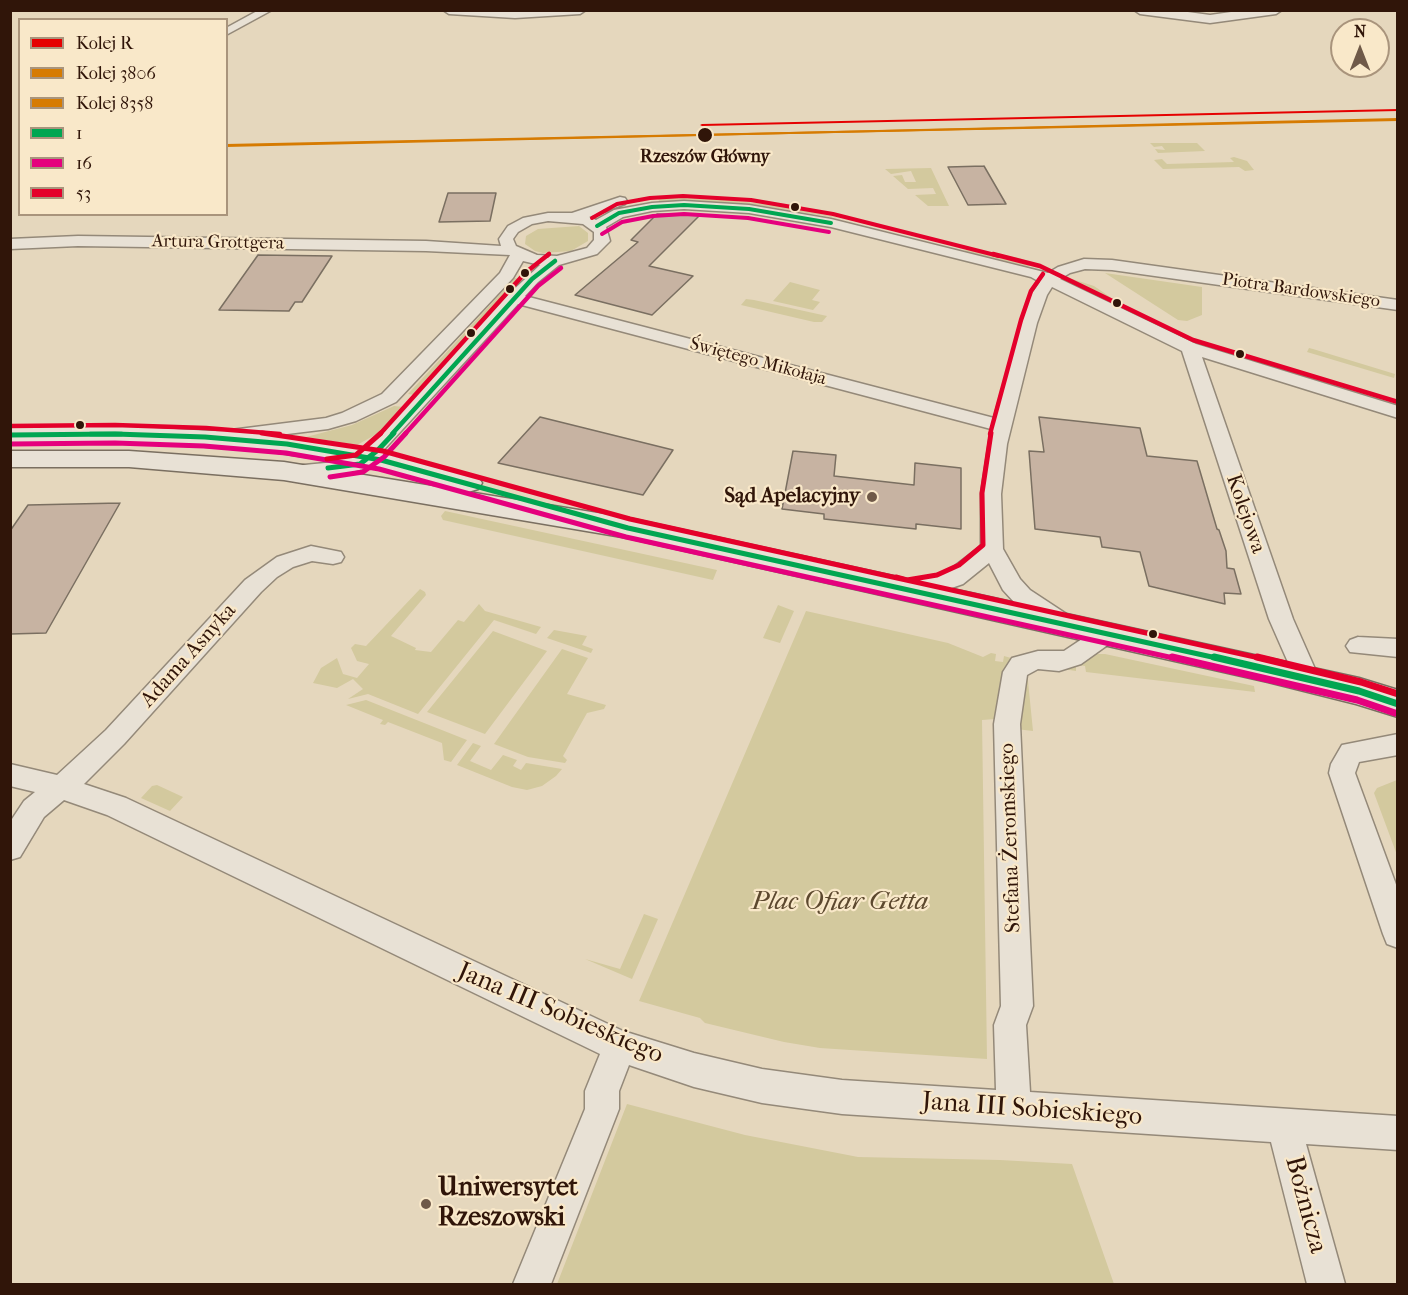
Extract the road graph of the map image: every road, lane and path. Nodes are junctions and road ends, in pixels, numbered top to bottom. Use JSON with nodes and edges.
{"nodes":[{"id":1,"x":267,"y":10,"type":"edge"},
{"id":2,"x":449,"y":10,"type":"edge"},
{"id":3,"x":580,"y":10,"type":"edge"},
{"id":4,"x":1140,"y":10,"type":"edge"},
{"id":5,"x":1276,"y":10,"type":"edge"},
{"id":6,"x":228,"y":31,"type":"edge"},
{"id":7,"x":573,"y":218,"type":"junction"},
{"id":8,"x":597,"y":226,"type":"junction"},
{"id":9,"x":10,"y":244,"type":"edge"},
{"id":10,"x":512,"y":248,"type":"junction"},
{"id":11,"x":555,"y":261,"type":"junction"},
{"id":12,"x":1057,"y":274,"type":"junction"},
{"id":13,"x":514,"y":298,"type":"junction"},
{"id":14,"x":1398,"y":305,"type":"edge"},
{"id":15,"x":1190,"y":348,"type":"junction"},
{"id":16,"x":1398,"y":412,"type":"edge"},
{"id":17,"x":1001,"y":426,"type":"junction"},
{"id":18,"x":10,"y":435,"type":"edge"},
{"id":19,"x":205,"y":437,"type":"junction"},
{"id":20,"x":368,"y":458,"type":"junction"},
{"id":21,"x":10,"y":459,"type":"edge"},
{"id":22,"x":284,"y":471,"type":"junction"},
{"id":23,"x":628,"y":528,"type":"junction"},
{"id":24,"x":992,"y":549,"type":"junction"},
{"id":25,"x":333,"y":556,"type":"dead end"},
{"id":26,"x":907,"y":589,"type":"junction"},
{"id":27,"x":1064,"y":623,"type":"junction"},
{"id":28,"x":1108,"y":633,"type":"junction"},
{"id":29,"x":1358,"y":646,"type":"dead end"},
{"id":30,"x":1398,"y":648,"type":"edge"},
{"id":31,"x":1307,"y":678,"type":"junction"},
{"id":32,"x":1398,"y":704,"type":"edge"},
{"id":33,"x":1398,"y":744,"type":"edge"},
{"id":34,"x":10,"y":775,"type":"edge"},
{"id":35,"x":59,"y":787,"type":"junction"},
{"id":36,"x":10,"y":849,"type":"edge"},
{"id":37,"x":1398,"y":934,"type":"edge"},
{"id":38,"x":620,"y":1046,"type":"junction"},
{"id":39,"x":1014,"y":1108,"type":"junction"},
{"id":40,"x":1284,"y":1126,"type":"junction"},
{"id":41,"x":1398,"y":1133,"type":"edge"},
{"id":42,"x":532,"y":1284,"type":"edge"},
{"id":43,"x":1326,"y":1284,"type":"edge"}],
"edges":[{"from":1,"to":6,"type":"street"},
{"from":2,"to":3,"type":"street"},
{"from":4,"to":5,"type":"street"},
{"from":7,"to":8,"type":"street"},
{"from":7,"to":10,"type":"street"},
{"from":7,"to":12,"type":"street"},
{"from":8,"to":11,"type":"street"},
{"from":8,"to":12,"type":"street"},
{"from":9,"to":10,"type":"street","name":"Artura Grottgera"},
{"from":10,"to":11,"type":"street","name":"Artura Grottgera"},
{"from":10,"to":19,"type":"street"},
{"from":11,"to":13,"type":"street"},
{"from":12,"to":14,"type":"street","name":"Piotra Bardowskiego"},
{"from":12,"to":15,"type":"street"},
{"from":12,"to":17,"type":"street"},
{"from":13,"to":17,"type":"street","name":"Świętego Mikołaja"},
{"from":13,"to":20,"type":"street"},
{"from":15,"to":16,"type":"street"},
{"from":15,"to":31,"type":"street","name":"Kolejowa"},
{"from":17,"to":24,"type":"street"},
{"from":18,"to":19,"type":"main road"},
{"from":19,"to":20,"type":"main road"},
{"from":20,"to":22,"type":"street"},
{"from":20,"to":23,"type":"main road"},
{"from":21,"to":22,"type":"main road"},
{"from":22,"to":23,"type":"main road"},
{"from":23,"to":26,"type":"main road"},
{"from":24,"to":26,"type":"street"},
{"from":24,"to":27,"type":"street"},
{"from":25,"to":35,"type":"street","name":"Adama Asnyka"},
{"from":26,"to":27,"type":"main road"},
{"from":27,"to":28,"type":"main road"},
{"from":28,"to":31,"type":"main road"},
{"from":28,"to":39,"type":"street","name":"Stefana Żeromskiego"},
{"from":29,"to":30,"type":"street"},
{"from":31,"to":32,"type":"main road"},
{"from":33,"to":37,"type":"street"},
{"from":34,"to":35,"type":"street","name":"Jana III Sobieskiego"},
{"from":35,"to":36,"type":"street","name":"Adama Asnyka"},
{"from":35,"to":38,"type":"street","name":"Jana III Sobieskiego"},
{"from":38,"to":39,"type":"street","name":"Jana III Sobieskiego"},
{"from":38,"to":42,"type":"street"},
{"from":39,"to":40,"type":"street","name":"Jana III Sobieskiego"},
{"from":40,"to":41,"type":"street","name":"Jana III Sobieskiego"},
{"from":40,"to":43,"type":"street","name":"Bożnicza"}]}
